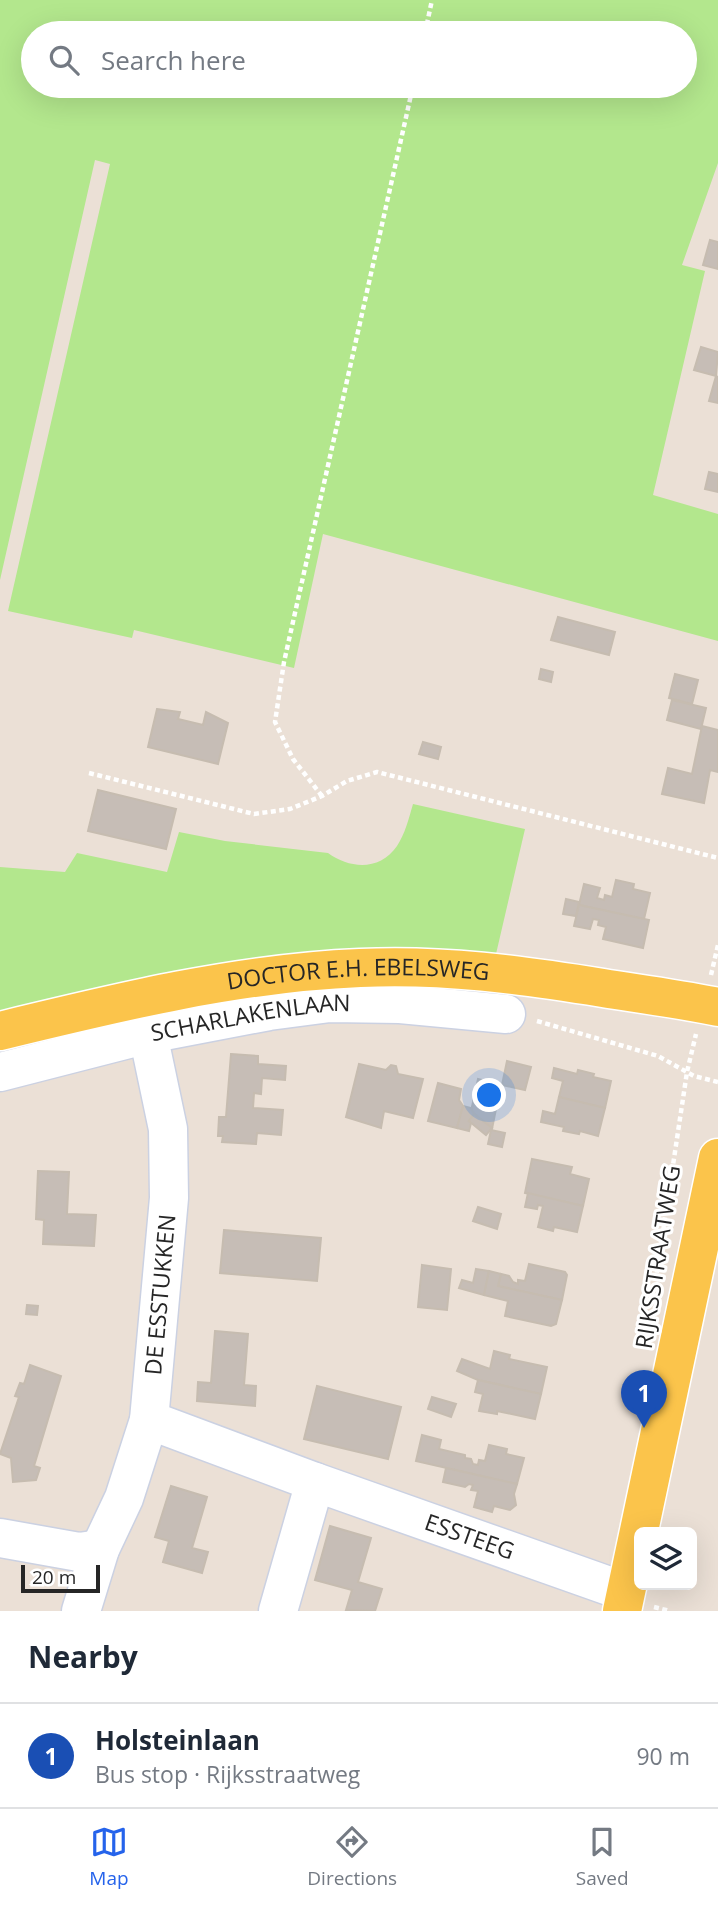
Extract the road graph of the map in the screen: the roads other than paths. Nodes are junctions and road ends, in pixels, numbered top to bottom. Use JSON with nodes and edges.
{"nodes":[{"id":1,"x":711,"y":1006,"type":"edge"},
{"id":2,"x":506,"y":1014,"type":"road end"},
{"id":3,"x":0,"y":1031,"type":"edge"},
{"id":4,"x":148,"y":1034,"type":"junction"},
{"id":5,"x":0,"y":1072,"type":"edge"},
{"id":6,"x":718,"y":1158,"type":"edge"},
{"id":7,"x":149,"y":1420,"type":"junction"},
{"id":8,"x":315,"y":1482,"type":"junction"},
{"id":9,"x":0,"y":1538,"type":"edge"},
{"id":10,"x":100,"y":1549,"type":"junction"},
{"id":11,"x":633,"y":1603,"type":"edge"},
{"id":12,"x":81,"y":1611,"type":"edge"},
{"id":13,"x":278,"y":1611,"type":"edge"}],
"edges":[{"from":1,"to":3,"type":"main road","name":"DOCTOR E.H. EBELSWEG"},
{"from":2,"to":4,"type":"street","name":"SCHARLAKENLAAN"},
{"from":4,"to":5,"type":"street","name":"SCHARLAKENLAAN"},
{"from":4,"to":7,"type":"street","name":"DE ESSTUKKEN"},
{"from":6,"to":11,"type":"main road","name":"RIJKSSTRAATWEG"},
{"from":7,"to":8,"type":"street","name":"ESSTEEG"},
{"from":7,"to":10,"type":"street","name":"DE ESSTUKKEN"},
{"from":8,"to":11,"type":"street","name":"ESSTEEG"},
{"from":8,"to":13,"type":"street"},
{"from":9,"to":10,"type":"street"},
{"from":10,"to":12,"type":"street","name":"DE ESSTUKKEN"}]}
